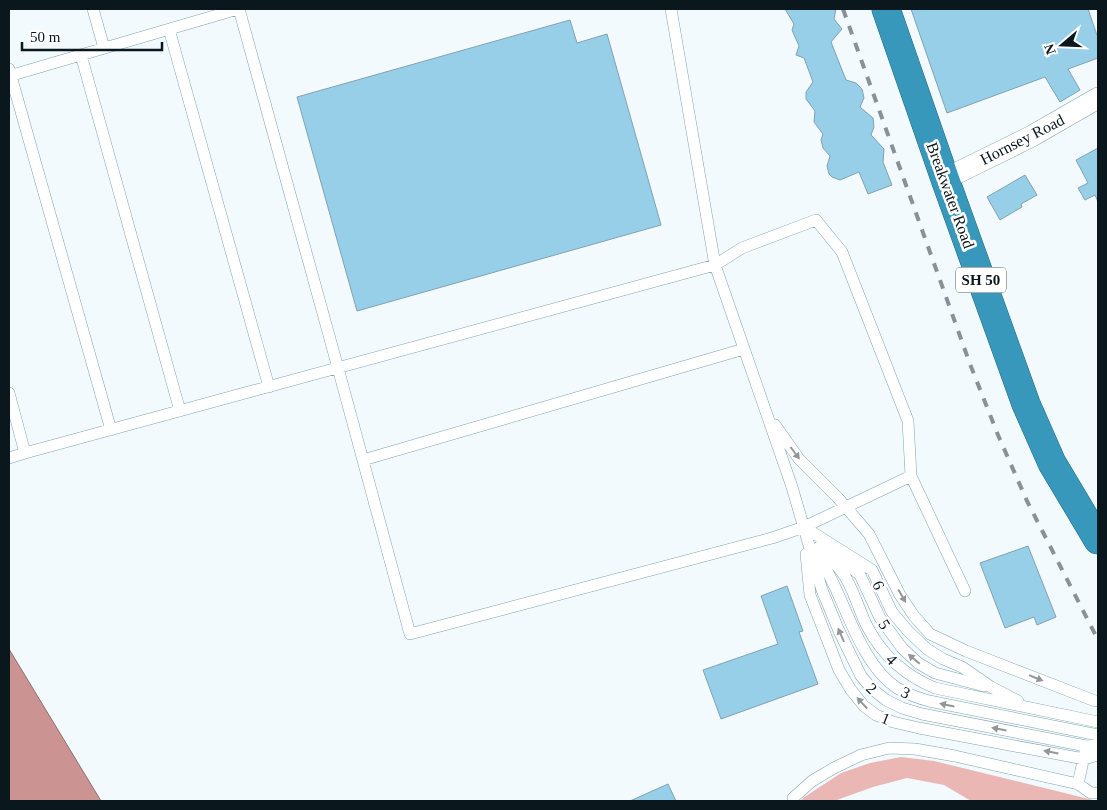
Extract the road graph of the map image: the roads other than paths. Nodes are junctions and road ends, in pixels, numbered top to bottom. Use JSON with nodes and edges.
{"nodes":[{"id":1,"x":93,"y":9,"type":"edge"},
{"id":2,"x":238,"y":9,"type":"edge"},
{"id":3,"x":671,"y":9,"type":"edge"},
{"id":4,"x":886,"y":9,"type":"edge"},
{"id":5,"x":169,"y":29,"type":"junction"},
{"id":6,"x":104,"y":48,"type":"junction"},
{"id":7,"x":81,"y":55,"type":"junction"},
{"id":8,"x":9,"y":74,"type":"edge"},
{"id":9,"x":1098,"y":98,"type":"edge"},
{"id":10,"x":945,"y":179,"type":"junction"},
{"id":11,"x":716,"y":265,"type":"junction"},
{"id":12,"x":744,"y":349,"type":"junction"},
{"id":13,"x":338,"y":368,"type":"junction"},
{"id":14,"x":269,"y":387,"type":"junction"},
{"id":15,"x":9,"y":393,"type":"edge"},
{"id":16,"x":180,"y":412,"type":"junction"},
{"id":17,"x":767,"y":414,"type":"junction"},
{"id":18,"x":112,"y":430,"type":"junction"},
{"id":19,"x":25,"y":453,"type":"junction"},
{"id":20,"x":9,"y":458,"type":"edge"},
{"id":21,"x":363,"y":460,"type":"junction"},
{"id":22,"x":911,"y":476,"type":"junction"},
{"id":23,"x":846,"y":507,"type":"junction"},
{"id":24,"x":804,"y":527,"type":"junction"},
{"id":25,"x":1098,"y":540,"type":"edge"},
{"id":26,"x":965,"y":591,"type":"dead end"},
{"id":27,"x":991,"y":687,"type":"junction"},
{"id":28,"x":1097,"y":700,"type":"edge"},
{"id":29,"x":1033,"y":708,"type":"junction"},
{"id":30,"x":1095,"y":721,"type":"edge"},
{"id":31,"x":1093,"y":734,"type":"edge"},
{"id":32,"x":1098,"y":745,"type":"edge"},
{"id":33,"x":1086,"y":746,"type":"junction"},
{"id":34,"x":1098,"y":755,"type":"edge"},
{"id":35,"x":1084,"y":759,"type":"junction"},
{"id":36,"x":1078,"y":784,"type":"junction"},
{"id":37,"x":1098,"y":793,"type":"edge"},
{"id":38,"x":794,"y":798,"type":"dead end"}],
"edges":[{"from":1,"to":6,"type":"lane"},
{"from":2,"to":5,"type":"lane"},
{"from":2,"to":13,"type":"lane"},
{"from":3,"to":11,"type":"lane"},
{"from":4,"to":10,"type":"highway","name":"Breakwater Road","number":"SH 50"},
{"from":5,"to":6,"type":"lane"},
{"from":5,"to":14,"type":"lane"},
{"from":6,"to":7,"type":"lane"},
{"from":7,"to":8,"type":"lane"},
{"from":7,"to":16,"type":"lane"},
{"from":8,"to":18,"type":"lane"},
{"from":9,"to":10,"type":"street","name":"Hornsey Road"},
{"from":10,"to":25,"type":"highway","name":"Breakwater Road","number":"SH 50"},
{"from":11,"to":12,"type":"lane"},
{"from":11,"to":13,"type":"lane"},
{"from":11,"to":22,"type":"lane"},
{"from":12,"to":17,"type":"lane"},
{"from":12,"to":21,"type":"lane"},
{"from":13,"to":14,"type":"lane"},
{"from":13,"to":21,"type":"lane"},
{"from":14,"to":16,"type":"lane"},
{"from":15,"to":19,"type":"lane"},
{"from":16,"to":18,"type":"lane"},
{"from":17,"to":23,"type":"lane","one_way":true},
{"from":17,"to":24,"type":"lane"},
{"from":18,"to":19,"type":"lane"},
{"from":19,"to":20,"type":"lane"},
{"from":21,"to":24,"type":"lane"},
{"from":22,"to":23,"type":"lane"},
{"from":22,"to":26,"type":"lane"},
{"from":23,"to":24,"type":"lane"},
{"from":23,"to":28,"type":"lane","one_way":true},
{"from":24,"to":27,"type":"lane","name":"6"},
{"from":27,"to":24,"type":"lane","name":"5","one_way":true},
{"from":24,"to":29,"type":"lane","name":"4"},
{"from":31,"to":24,"type":"lane","name":"3","one_way":true},
{"from":33,"to":24,"type":"lane","name":"2","one_way":true},
{"from":35,"to":24,"type":"lane","name":"1","one_way":true},
{"from":27,"to":29,"type":"lane"},
{"from":28,"to":30,"type":"lane"},
{"from":29,"to":30,"type":"lane","name":"4"},
{"from":30,"to":31,"type":"lane"},
{"from":31,"to":33,"type":"lane"},
{"from":32,"to":33,"type":"lane","name":"2"},
{"from":33,"to":35,"type":"lane"},
{"from":34,"to":35,"type":"lane","name":"1"},
{"from":35,"to":36,"type":"lane"},
{"from":36,"to":37,"type":"lane"},
{"from":36,"to":38,"type":"lane"}]}
